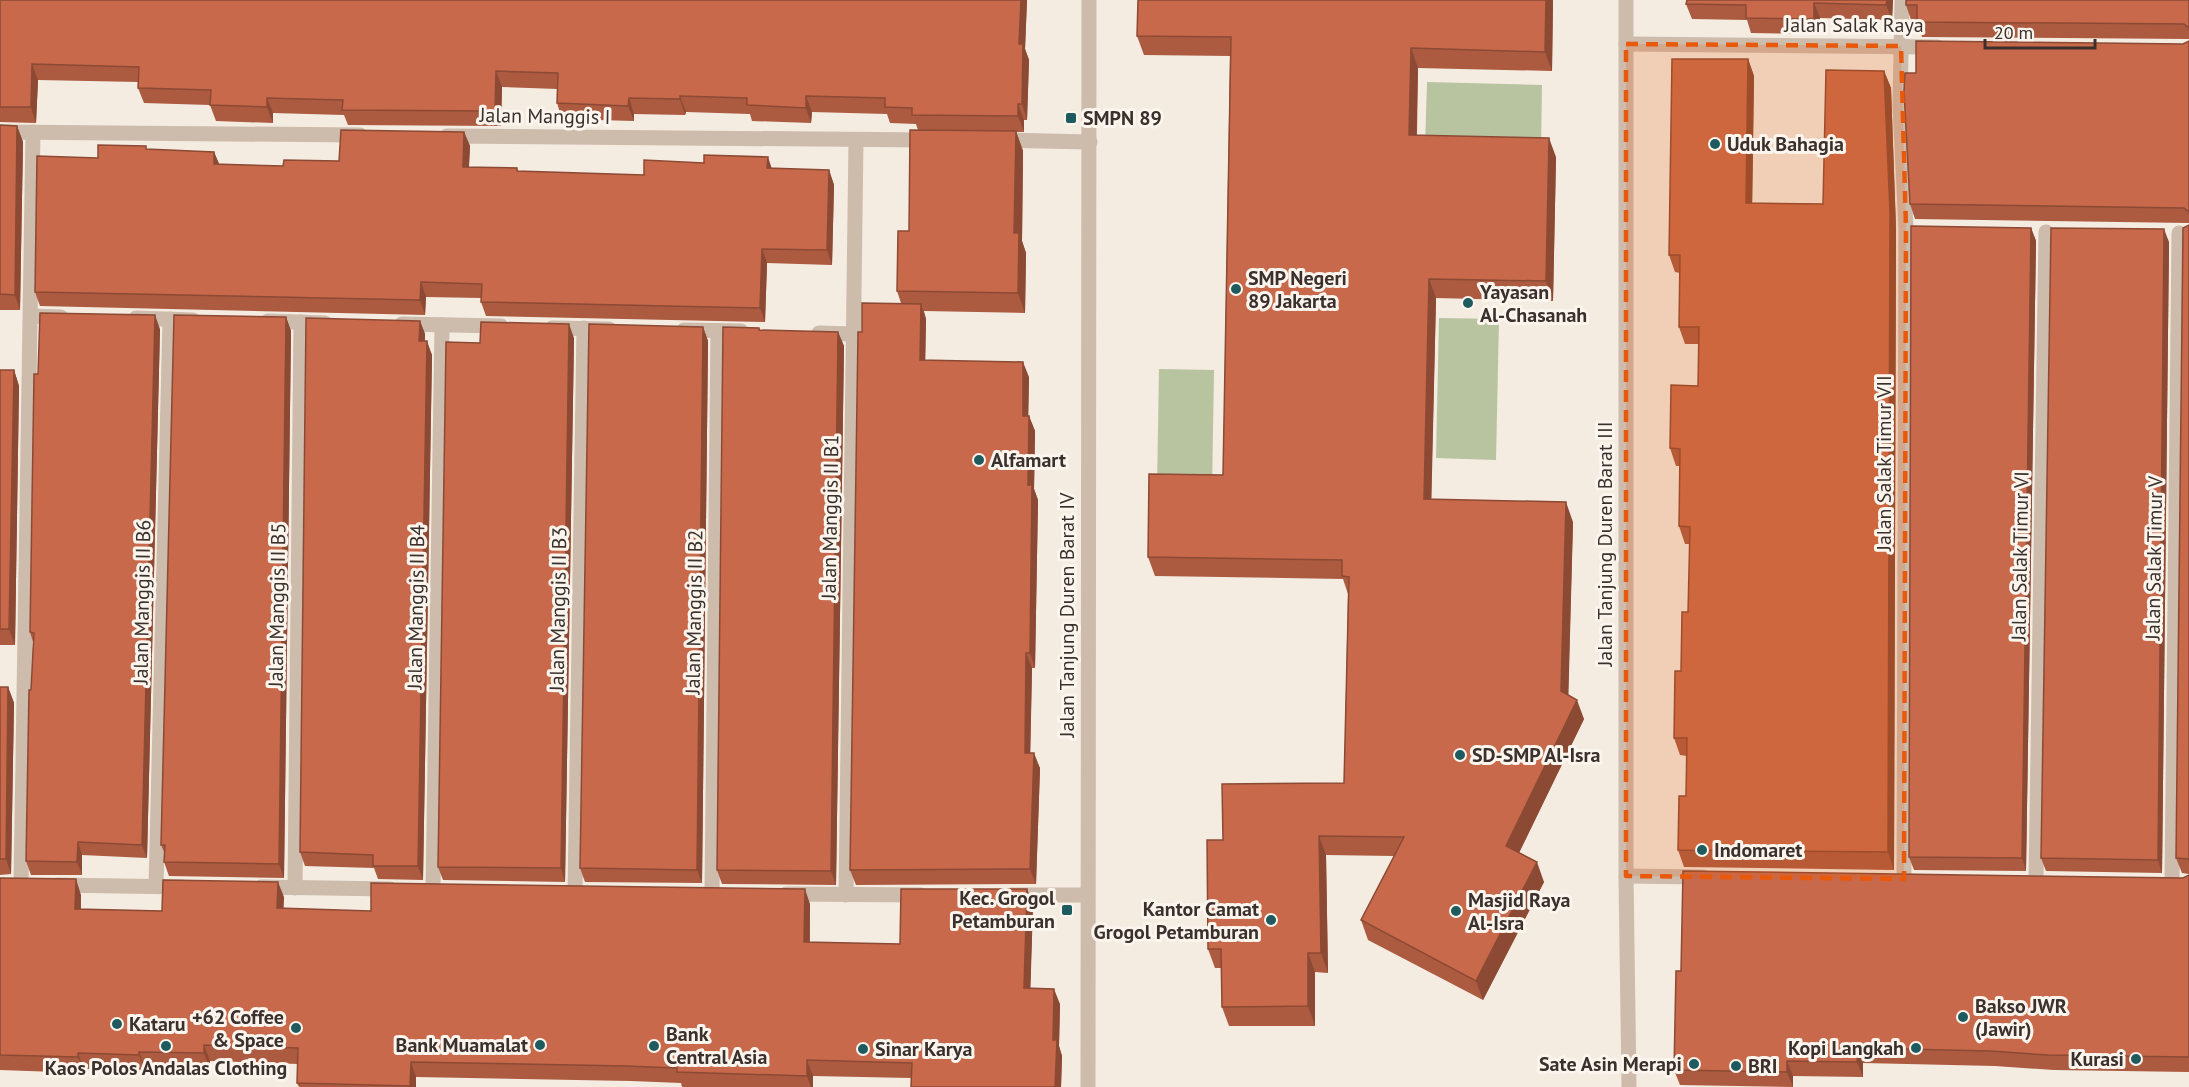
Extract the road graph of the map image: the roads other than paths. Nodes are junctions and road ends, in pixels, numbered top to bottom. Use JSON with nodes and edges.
{"nodes":[{"id":1,"x":1089,"y":0,"type":"edge"},
{"id":2,"x":1626,"y":0,"type":"edge"},
{"id":3,"x":1902,"y":0,"type":"edge"},
{"id":4,"x":1626,"y":44,"type":"junction"},
{"id":5,"x":1901,"y":46,"type":"junction"},
{"id":6,"x":1949,"y":47,"type":"edge"},
{"id":7,"x":0,"y":132,"type":"edge"},
{"id":8,"x":33,"y":132,"type":"junction"},
{"id":9,"x":370,"y":135,"type":"edge"},
{"id":10,"x":429,"y":136,"type":"edge"},
{"id":11,"x":856,"y":140,"type":"junction"},
{"id":12,"x":950,"y":140,"type":"edge"},
{"id":13,"x":985,"y":140,"type":"edge"},
{"id":14,"x":1090,"y":141,"type":"junction"},
{"id":15,"x":2046,"y":232,"type":"dead end"},
{"id":16,"x":2178,"y":233,"type":"edge"},
{"id":17,"x":31,"y":316,"type":"junction"},
{"id":18,"x":77,"y":317,"type":"edge"},
{"id":19,"x":124,"y":318,"type":"edge"},
{"id":20,"x":170,"y":319,"type":"junction"},
{"id":21,"x":206,"y":320,"type":"edge"},
{"id":22,"x":254,"y":321,"type":"edge"},
{"id":23,"x":301,"y":322,"type":"junction"},
{"id":24,"x":337,"y":323,"type":"edge"},
{"id":25,"x":384,"y":324,"type":"edge"},
{"id":26,"x":442,"y":325,"type":"junction"},
{"id":27,"x":513,"y":327,"type":"edge"},
{"id":28,"x":537,"y":327,"type":"edge"},
{"id":29,"x":584,"y":328,"type":"junction"},
{"id":30,"x":629,"y":329,"type":"edge"},
{"id":31,"x":673,"y":330,"type":"edge"},
{"id":32,"x":718,"y":331,"type":"junction"},
{"id":33,"x":752,"y":331,"type":"edge"},
{"id":34,"x":808,"y":333,"type":"edge"},
{"id":35,"x":853,"y":334,"type":"junction"},
{"id":36,"x":1626,"y":876,"type":"junction"},
{"id":37,"x":1721,"y":877,"type":"edge"},
{"id":38,"x":1904,"y":879,"type":"edge"},
{"id":39,"x":2036,"y":881,"type":"edge"},
{"id":40,"x":2189,"y":883,"type":"edge"},
{"id":41,"x":156,"y":886,"type":"junction"},
{"id":42,"x":202,"y":887,"type":"edge"},
{"id":43,"x":249,"y":887,"type":"edge"},
{"id":44,"x":295,"y":888,"type":"junction"},
{"id":45,"x":575,"y":891,"type":"edge"},
{"id":46,"x":712,"y":893,"type":"edge"},
{"id":47,"x":768,"y":894,"type":"edge"},
{"id":48,"x":846,"y":895,"type":"junction"},
{"id":49,"x":941,"y":895,"type":"edge"},
{"id":50,"x":1000,"y":895,"type":"edge"},
{"id":51,"x":1087,"y":895,"type":"junction"},
{"id":52,"x":1088,"y":1087,"type":"edge"},
{"id":53,"x":1629,"y":1087,"type":"edge"}],
"edges":[{"from":1,"to":14,"type":"street","name":"Jalan Tanjung Duren Barat IV"},
{"from":2,"to":4,"type":"street","name":"Jalan Tanjung Duren Barat III"},
{"from":3,"to":5,"type":"street","name":"Jalan Salak Timur VII"},
{"from":4,"to":5,"type":"street","name":"Jalan Salak Raya"},
{"from":4,"to":36,"type":"street","name":"Jalan Tanjung Duren Barat III"},
{"from":5,"to":6,"type":"street","name":"Jalan Salak Raya"},
{"from":5,"to":38,"type":"street","name":"Jalan Salak Timur VII"},
{"from":7,"to":8,"type":"street"},
{"from":8,"to":9,"type":"street"},
{"from":8,"to":17,"type":"street"},
{"from":10,"to":11,"type":"street","name":"Jalan Manggis I"},
{"from":11,"to":12,"type":"street","name":"Jalan Manggis I"},
{"from":11,"to":35,"type":"street","name":"Jalan Manggis II B1"},
{"from":13,"to":14,"type":"street"},
{"from":14,"to":51,"type":"street","name":"Jalan Tanjung Duren Barat IV"},
{"from":15,"to":39,"type":"street","name":"Jalan Salak Timur VI"},
{"from":16,"to":40,"type":"street","name":"Jalan Salak Timur V"},
{"from":17,"to":18,"type":"street"},
{"from":17,"to":41,"type":"street"},
{"from":19,"to":20,"type":"street"},
{"from":20,"to":21,"type":"street"},
{"from":20,"to":41,"type":"street","name":"Jalan Manggis II B6"},
{"from":22,"to":23,"type":"street"},
{"from":23,"to":24,"type":"street"},
{"from":23,"to":44,"type":"street","name":"Jalan Manggis II B5"},
{"from":25,"to":26,"type":"street"},
{"from":26,"to":27,"type":"street"},
{"from":26,"to":44,"type":"street","name":"Jalan Manggis II B4"},
{"from":28,"to":29,"type":"street"},
{"from":29,"to":30,"type":"street"},
{"from":29,"to":45,"type":"street","name":"Jalan Manggis II B3"},
{"from":31,"to":32,"type":"street"},
{"from":32,"to":33,"type":"street"},
{"from":32,"to":46,"type":"street","name":"Jalan Manggis II B2"},
{"from":34,"to":35,"type":"street"},
{"from":35,"to":48,"type":"street","name":"Jalan Manggis II B1"},
{"from":36,"to":37,"type":"street"},
{"from":36,"to":53,"type":"street","name":"Jalan Tanjung Duren Barat III"},
{"from":41,"to":42,"type":"street"},
{"from":43,"to":44,"type":"street"},
{"from":47,"to":48,"type":"street"},
{"from":48,"to":49,"type":"street"},
{"from":50,"to":51,"type":"street"},
{"from":51,"to":52,"type":"street","name":"Jalan Tanjung Duren Barat IV"}]}
